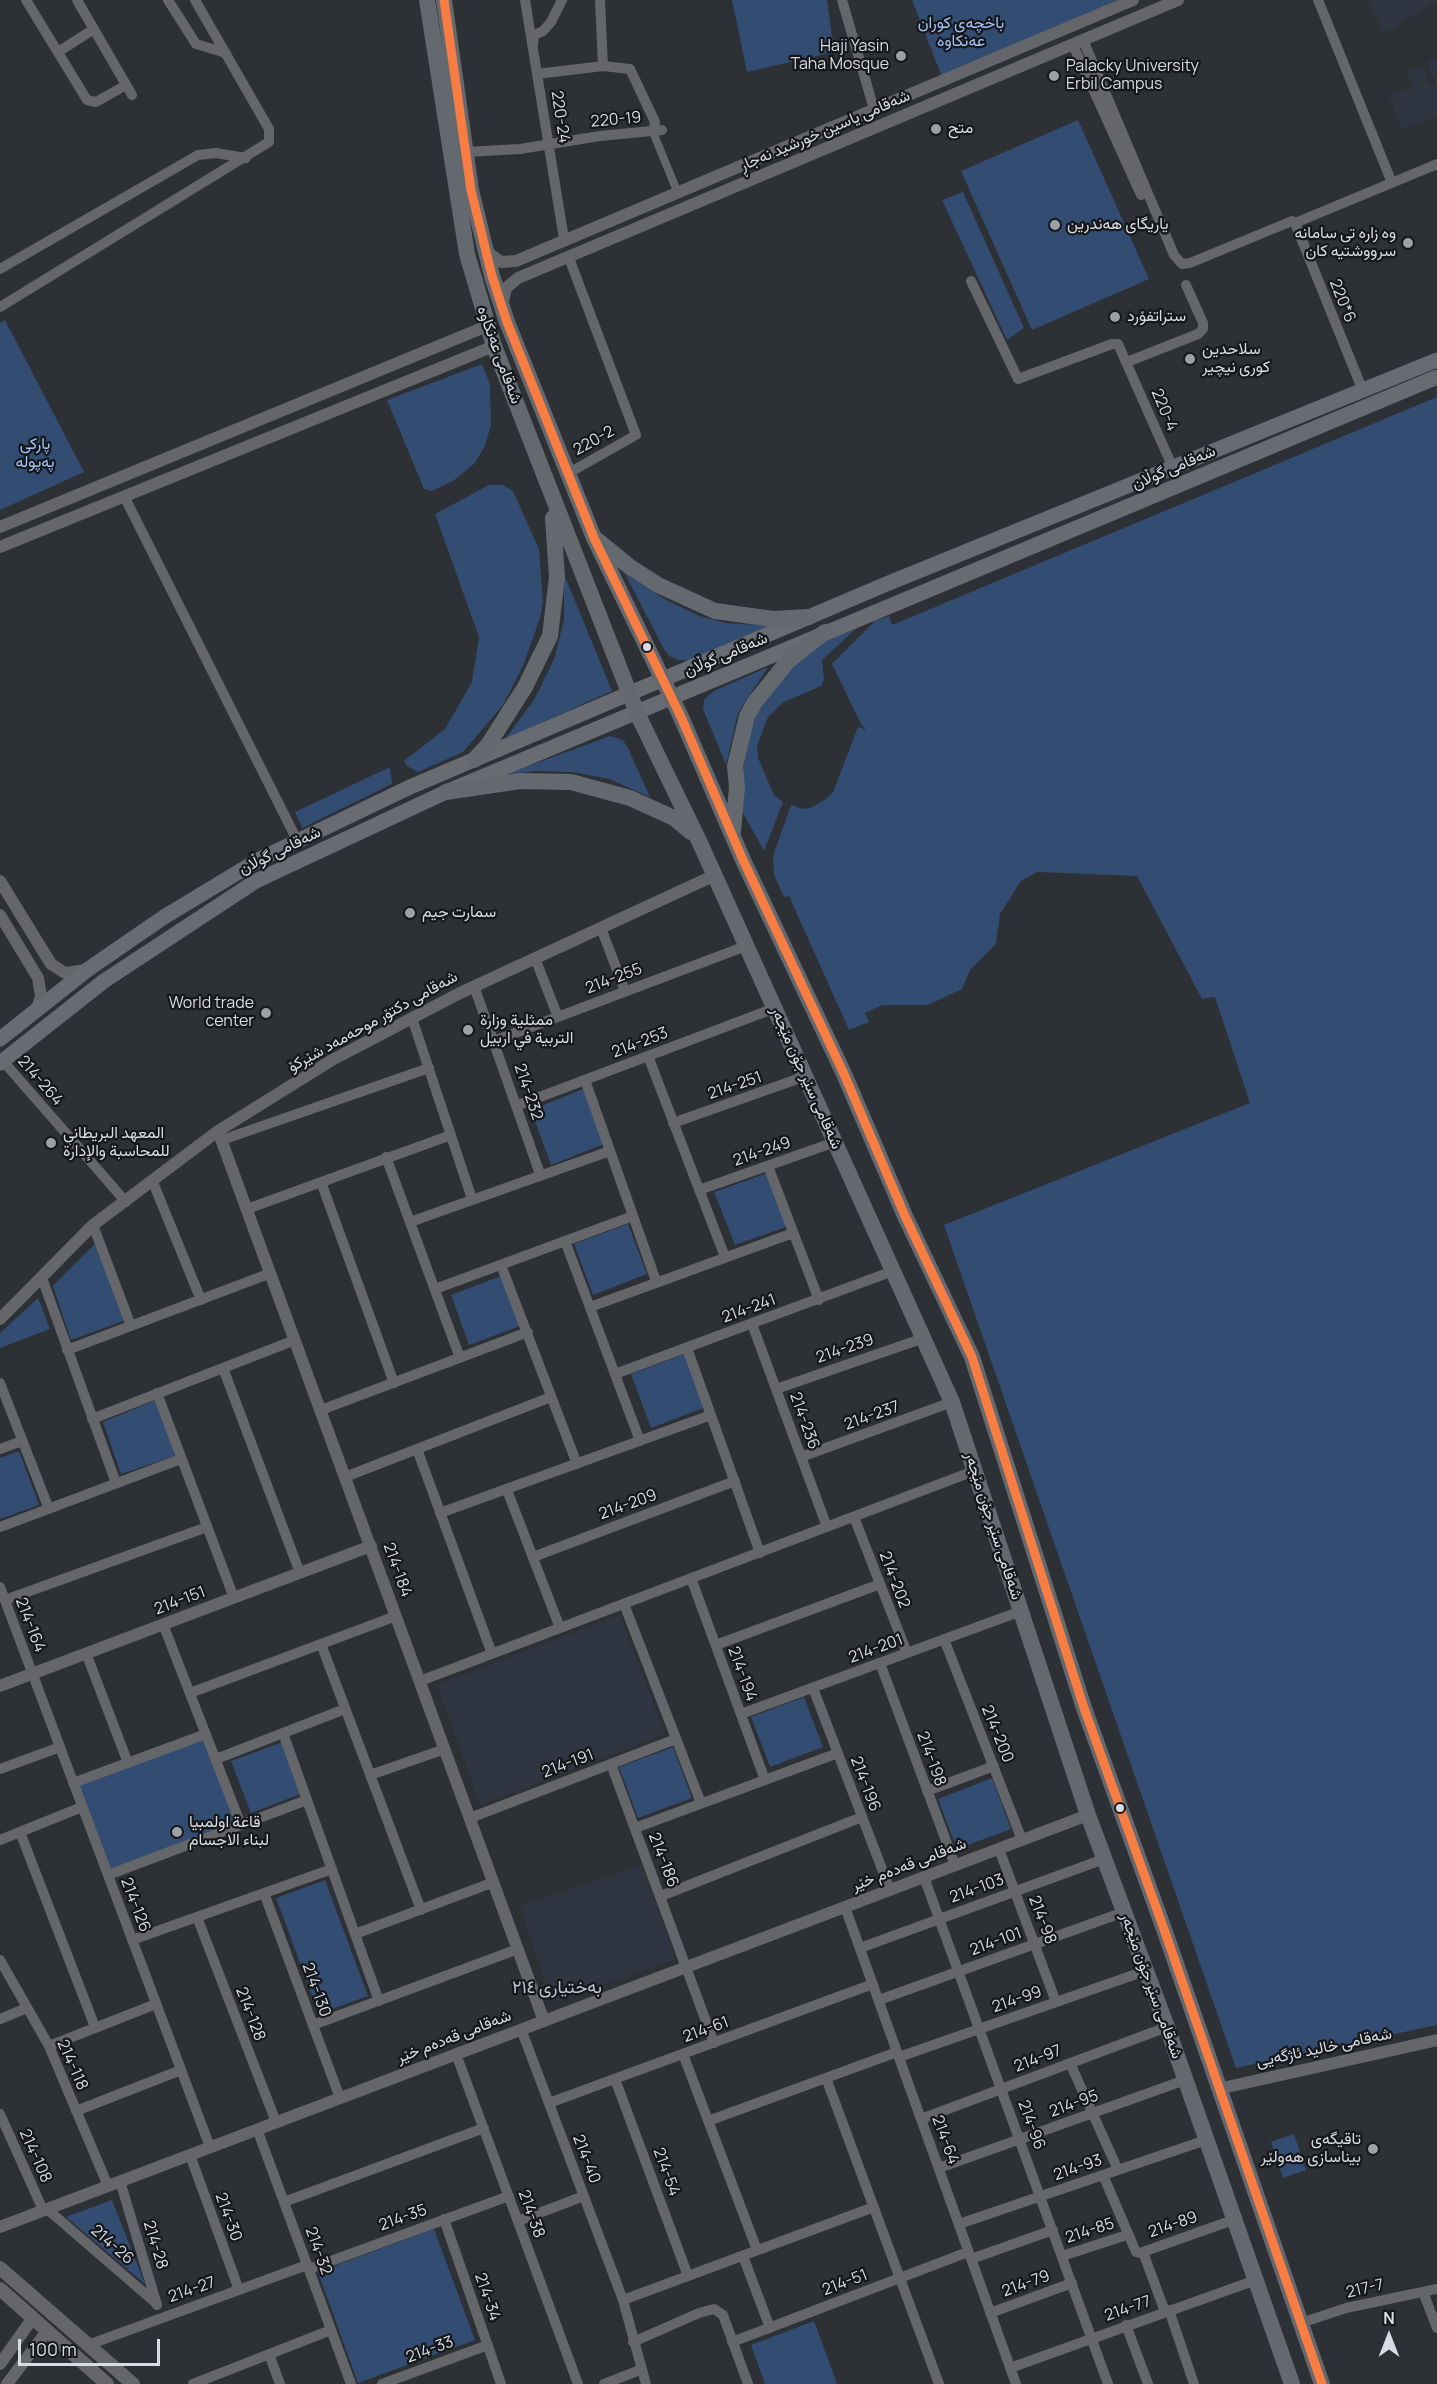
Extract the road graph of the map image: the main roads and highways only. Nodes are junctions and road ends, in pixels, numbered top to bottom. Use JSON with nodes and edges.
{"nodes":[{"id":1,"x":427,"y":0,"type":"edge"},
{"id":2,"x":444,"y":0,"type":"edge"},
{"id":3,"x":1437,"y":360,"type":"edge"},
{"id":4,"x":1437,"y":377,"type":"edge"},
{"id":5,"x":1145,"y":480,"type":"junction"},
{"id":6,"x":550,"y":494,"type":"junction"},
{"id":7,"x":1153,"y":496,"type":"junction"},
{"id":8,"x":594,"y":538,"type":"junction"},
{"id":9,"x":809,"y":617,"type":"junction"},
{"id":10,"x":825,"y":632,"type":"junction"},
{"id":11,"x":660,"y":679,"type":"junction"},
{"id":12,"x":629,"y":694,"type":"junction"},
{"id":13,"x":670,"y":698,"type":"junction"},
{"id":14,"x":637,"y":713,"type":"junction"},
{"id":15,"x":474,"y":760,"type":"junction"},
{"id":16,"x":446,"y":792,"type":"junction"},
{"id":17,"x":732,"y":834,"type":"junction"},
{"id":18,"x":700,"y":843,"type":"junction"},
{"id":19,"x":0,"y":1039,"type":"edge"},
{"id":20,"x":1,"y":1062,"type":"edge"},
{"id":21,"x":1072,"y":1671,"type":"junction"},
{"id":22,"x":1042,"y":1675,"type":"junction"},
{"id":23,"x":1084,"y":1708,"type":"junction"},
{"id":24,"x":1056,"y":1719,"type":"junction"},
{"id":25,"x":0,"y":2268,"type":"edge"},
{"id":26,"x":0,"y":2289,"type":"edge"},
{"id":27,"x":107,"y":2384,"type":"edge"},
{"id":28,"x":133,"y":2384,"type":"edge"},
{"id":29,"x":1292,"y":2384,"type":"edge"},
{"id":30,"x":1322,"y":2384,"type":"edge"}],
"edges":[{"from":1,"to":6,"type":"highway","name":"شەقامی عەنکاوە"},
{"from":2,"to":8,"type":"highway","name":"شەقامی عەنکاوە"},
{"from":3,"to":5,"type":"main road","name":"شەقامی گوڵان"},
{"from":4,"to":7,"type":"main road","name":"شەقامی گوڵان"},
{"from":5,"to":7,"type":"main road"},
{"from":5,"to":9,"type":"main road","name":"شەقامی گوڵان"},
{"from":6,"to":12,"type":"highway","name":"شەقامی عەنکاوە"},
{"from":6,"to":15,"type":"highway"},
{"from":7,"to":10,"type":"main road","name":"شەقامی گوڵان"},
{"from":8,"to":9,"type":"highway"},
{"from":8,"to":11,"type":"highway","name":"شەقامی عەنکاوە"},
{"from":9,"to":11,"type":"main road","name":"شەقامی گوڵان"},
{"from":10,"to":13,"type":"main road","name":"شەقامی گوڵان"},
{"from":10,"to":17,"type":"highway"},
{"from":11,"to":12,"type":"main road","name":"شەقامی گوڵان"},
{"from":11,"to":13,"type":"highway","name":"شەقامی سێر جۆن مێجەر"},
{"from":12,"to":14,"type":"highway","name":"شەقامی سێر جۆن مێجەر"},
{"from":12,"to":15,"type":"main road","name":"شەقامی گوڵان"},
{"from":13,"to":14,"type":"main road","name":"شەقامی گوڵان"},
{"from":13,"to":17,"type":"highway","name":"شەقامی سێر جۆن مێجەر"},
{"from":14,"to":16,"type":"main road","name":"شەقامی گوڵان"},
{"from":14,"to":18,"type":"highway","name":"شەقامی سێر جۆن مێجەر"},
{"from":15,"to":19,"type":"main road","name":"شەقامی گوڵان"},
{"from":16,"to":18,"type":"highway"},
{"from":16,"to":20,"type":"main road","name":"شەقامی گوڵان"},
{"from":17,"to":21,"type":"highway","name":"شەقامی سێر جۆن مێجەر"},
{"from":18,"to":22,"type":"highway","name":"شەقامی سێر جۆن مێجەر"},
{"from":21,"to":22,"type":"highway"},
{"from":21,"to":23,"type":"highway","name":"شەقامی سێر جۆن مێجەر"},
{"from":22,"to":24,"type":"highway","name":"شەقامی سێر جۆن مێجەر"},
{"from":23,"to":24,"type":"highway"},
{"from":23,"to":30,"type":"highway","name":"شەقامی سێر جۆن مێجەر"},
{"from":24,"to":29,"type":"highway","name":"شەقامی سێر جۆن مێجەر"},
{"from":25,"to":28,"type":"main road"},
{"from":26,"to":27,"type":"main road"}]}
